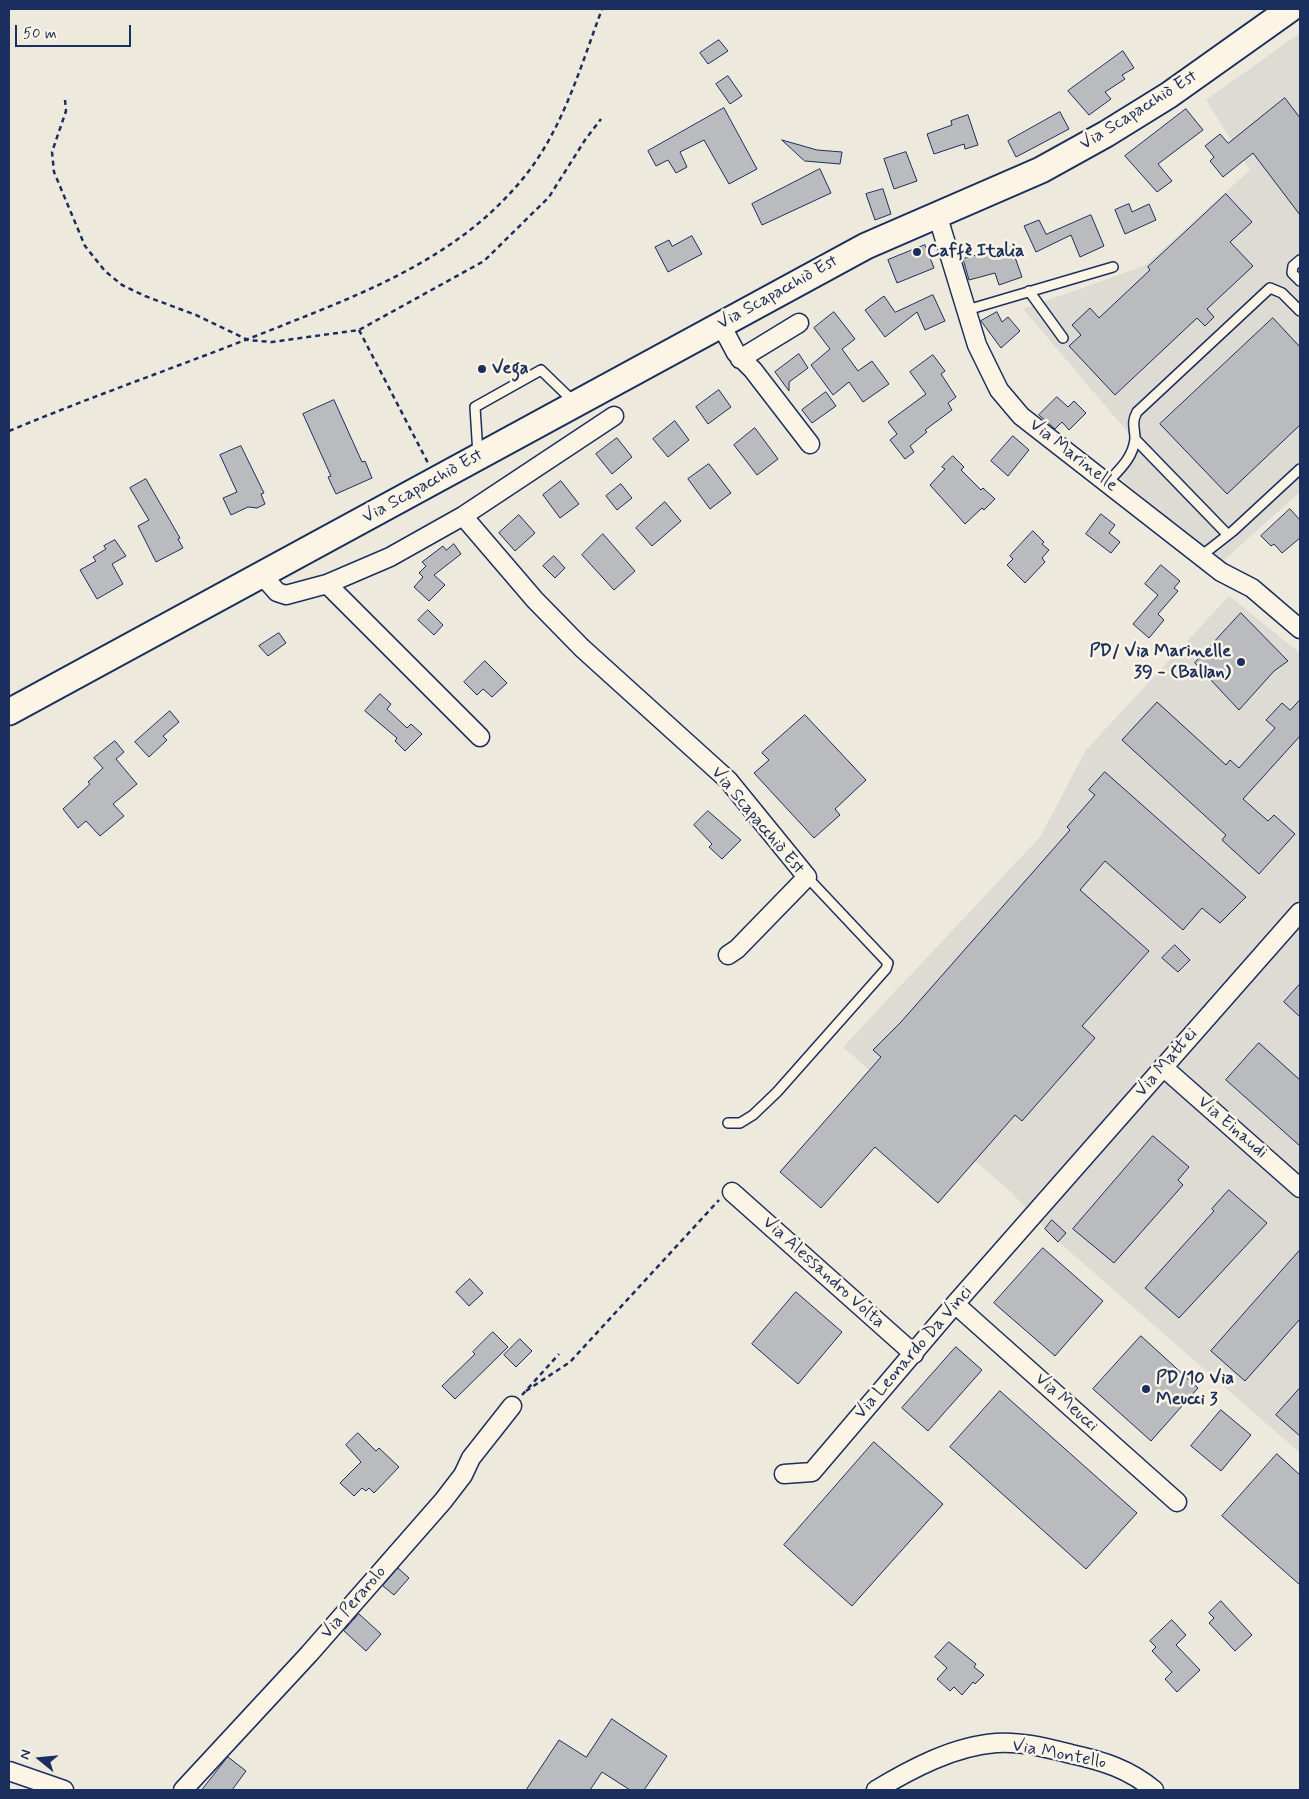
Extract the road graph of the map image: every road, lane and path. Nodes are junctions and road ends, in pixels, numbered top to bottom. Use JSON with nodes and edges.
{"nodes":[{"id":1,"x":602,"y":9,"type":"edge"},
{"id":2,"x":1300,"y":11,"type":"edge"},
{"id":3,"x":1283,"y":14,"type":"edge"},
{"id":4,"x":65,"y":100,"type":"dead end"},
{"id":5,"x":601,"y":119,"type":"dead end"},
{"id":6,"x":937,"y":214,"type":"junction"},
{"id":7,"x":1300,"y":260,"type":"edge"},
{"id":8,"x":1114,"y":267,"type":"dead end"},
{"id":9,"x":1300,"y":281,"type":"edge"},
{"id":10,"x":1030,"y":291,"type":"junction"},
{"id":11,"x":967,"y":310,"type":"junction"},
{"id":12,"x":1300,"y":311,"type":"edge"},
{"id":13,"x":799,"y":323,"type":"dead end"},
{"id":14,"x":721,"y":325,"type":"junction"},
{"id":15,"x":359,"y":330,"type":"junction"},
{"id":16,"x":1063,"y":338,"type":"dead end"},
{"id":17,"x":248,"y":340,"type":"junction"},
{"id":18,"x":740,"y":359,"type":"junction"},
{"id":19,"x":576,"y":404,"type":"junction"},
{"id":20,"x":614,"y":416,"type":"dead end"},
{"id":21,"x":9,"y":430,"type":"edge"},
{"id":22,"x":1135,"y":439,"type":"junction"},
{"id":23,"x":810,"y":444,"type":"dead end"},
{"id":24,"x":478,"y":457,"type":"junction"},
{"id":25,"x":1300,"y":469,"type":"edge"},
{"id":26,"x":436,"y":480,"type":"junction"},
{"id":27,"x":1107,"y":483,"type":"junction"},
{"id":28,"x":463,"y":516,"type":"junction"},
{"id":29,"x":1228,"y":535,"type":"junction"},
{"id":30,"x":1201,"y":556,"type":"junction"},
{"id":31,"x":262,"y":575,"type":"junction"},
{"id":32,"x":327,"y":584,"type":"junction"},
{"id":33,"x":1300,"y":629,"type":"edge"},
{"id":34,"x":9,"y":712,"type":"edge"},
{"id":35,"x":480,"y":737,"type":"dead end"},
{"id":36,"x":807,"y":877,"type":"junction"},
{"id":37,"x":1300,"y":912,"type":"edge"},
{"id":38,"x":728,"y":955,"type":"dead end"},
{"id":39,"x":1163,"y":1068,"type":"junction"},
{"id":40,"x":728,"y":1123,"type":"dead end"},
{"id":41,"x":1300,"y":1188,"type":"edge"},
{"id":42,"x":732,"y":1192,"type":"joint"},
{"id":43,"x":1034,"y":1215,"type":"joint"},
{"id":44,"x":955,"y":1304,"type":"junction"},
{"id":45,"x":559,"y":1354,"type":"dead end"},
{"id":46,"x":914,"y":1354,"type":"junction"},
{"id":47,"x":526,"y":1391,"type":"junction"},
{"id":48,"x":512,"y":1406,"type":"joint"},
{"id":49,"x":784,"y":1474,"type":"dead end"},
{"id":50,"x":1177,"y":1502,"type":"dead end"},
{"id":51,"x":9,"y":1770,"type":"edge"},
{"id":52,"x":64,"y":1790,"type":"edge"},
{"id":53,"x":183,"y":1790,"type":"edge"},
{"id":54,"x":876,"y":1790,"type":"edge"},
{"id":55,"x":1154,"y":1790,"type":"edge"}],
"edges":[{"from":1,"to":17,"type":"path"},
{"from":2,"to":3,"type":"street"},
{"from":3,"to":6,"type":"main road","name":"Via Scapacchiò Est"},
{"from":4,"to":17,"type":"path"},
{"from":5,"to":15,"type":"path"},
{"from":6,"to":11,"type":"street","name":"Via Marinelle"},
{"from":6,"to":14,"type":"main road","name":"Via Scapacchiò Est"},
{"from":7,"to":9,"type":"lane"},
{"from":8,"to":10,"type":"lane"},
{"from":10,"to":11,"type":"lane"},
{"from":10,"to":16,"type":"lane"},
{"from":11,"to":27,"type":"street","name":"Via Marinelle"},
{"from":12,"to":22,"type":"lane"},
{"from":13,"to":18,"type":"street"},
{"from":14,"to":18,"type":"street"},
{"from":14,"to":19,"type":"main road","name":"Via Scapacchiò Est"},
{"from":15,"to":17,"type":"path"},
{"from":15,"to":26,"type":"path"},
{"from":17,"to":21,"type":"path"},
{"from":18,"to":23,"type":"street"},
{"from":19,"to":24,"type":"main road","name":"Via Scapacchiò Est"},
{"from":19,"to":24,"type":"lane"},
{"from":20,"to":28,"type":"street"},
{"from":22,"to":27,"type":"lane"},
{"from":22,"to":29,"type":"lane"},
{"from":24,"to":26,"type":"main road","name":"Via Scapacchiò Est"},
{"from":25,"to":29,"type":"lane"},
{"from":26,"to":31,"type":"main road","name":"Via Scapacchiò Est"},
{"from":27,"to":30,"type":"street","name":"Via Marinelle"},
{"from":28,"to":32,"type":"street"},
{"from":28,"to":36,"type":"street","name":"Via Scapacchiò Est"},
{"from":29,"to":30,"type":"lane"},
{"from":30,"to":33,"type":"street","name":"Via Marinelle"},
{"from":31,"to":32,"type":"street"},
{"from":31,"to":34,"type":"main road","name":"Via Scapacchiò Est"},
{"from":32,"to":35,"type":"street"},
{"from":36,"to":38,"type":"street","name":"Via Scapacchiò Est"},
{"from":36,"to":40,"type":"lane"},
{"from":37,"to":39,"type":"street","name":"Via Mattei"},
{"from":39,"to":41,"type":"street","name":"Via Einaudi"},
{"from":39,"to":43,"type":"street","name":"Via Mattei"},
{"from":42,"to":46,"type":"street","name":"Via Alessandro Volta"},
{"from":42,"to":47,"type":"path"},
{"from":43,"to":44,"type":"street","name":"Via Leonardo Da Vinci"},
{"from":44,"to":46,"type":"street","name":"Via Leonardo Da Vinci"},
{"from":44,"to":50,"type":"street","name":"Via Meucci"},
{"from":45,"to":47,"type":"path"},
{"from":46,"to":49,"type":"street","name":"Via Leonardo Da Vinci"},
{"from":47,"to":48,"type":"path"},
{"from":48,"to":53,"type":"street","name":"Via Perarolo"},
{"from":51,"to":52,"type":"street"},
{"from":54,"to":55,"type":"street","name":"Via Montello"}]}
